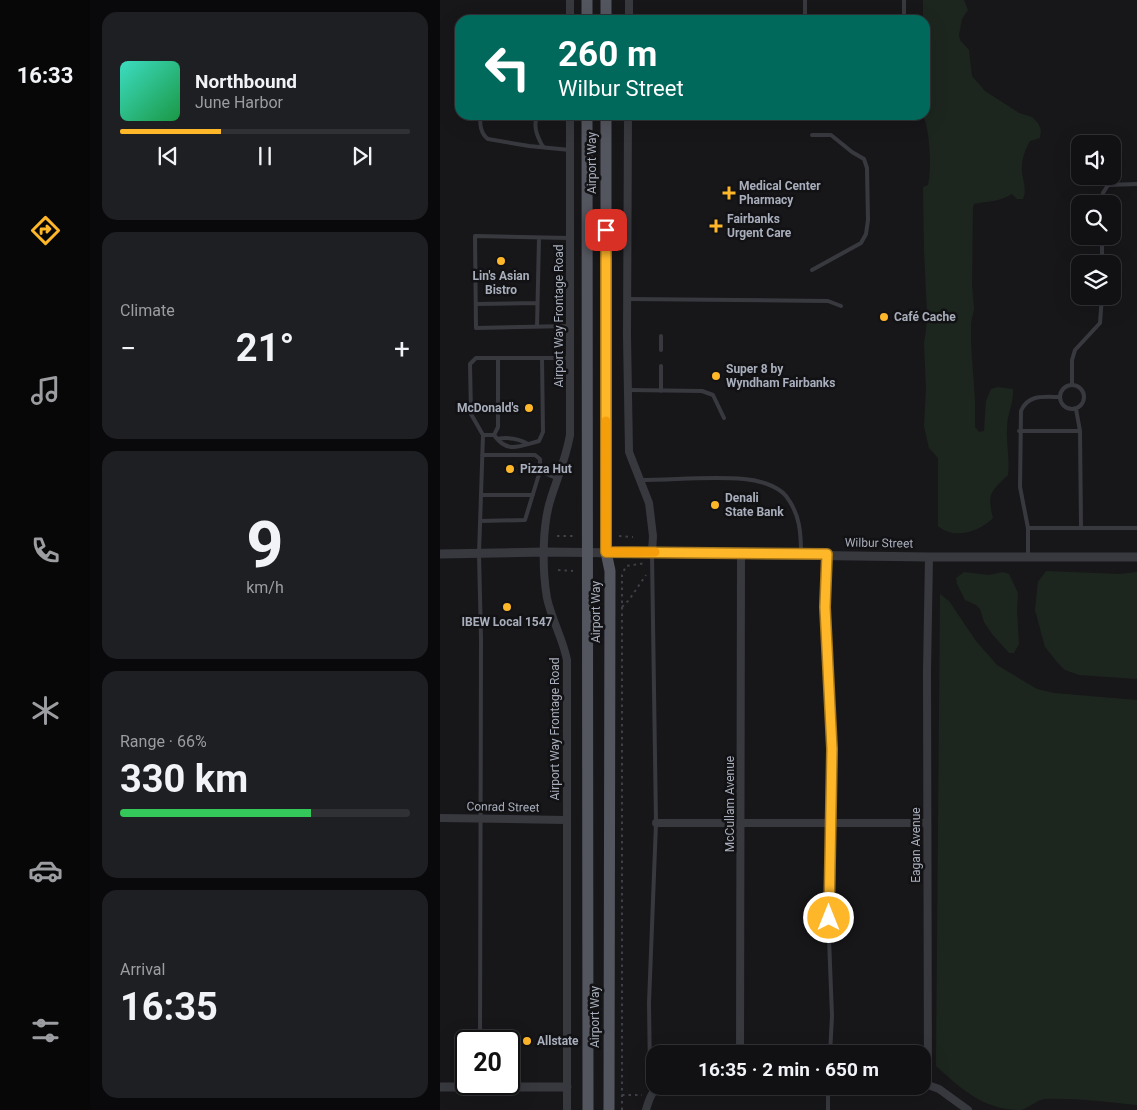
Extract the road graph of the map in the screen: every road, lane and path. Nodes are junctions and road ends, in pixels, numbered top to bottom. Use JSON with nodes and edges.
{"nodes":[{"id":1,"x":570,"y":0,"type":"edge"},
{"id":2,"x":587,"y":0,"type":"edge"},
{"id":3,"x":606,"y":0,"type":"edge"},
{"id":4,"x":629,"y":0,"type":"edge"},
{"id":5,"x":804,"y":0,"type":"edge"},
{"id":6,"x":904,"y":0,"type":"edge"},
{"id":7,"x":570,"y":15,"type":"edge"},
{"id":8,"x":587,"y":15,"type":"edge"},
{"id":9,"x":606,"y":15,"type":"edge"},
{"id":10,"x":629,"y":15,"type":"edge"},
{"id":11,"x":805,"y":15,"type":"edge"},
{"id":12,"x":904,"y":15,"type":"edge"},
{"id":13,"x":479,"y":120,"type":"edge"},
{"id":14,"x":536,"y":120,"type":"edge"},
{"id":15,"x":570,"y":120,"type":"edge"},
{"id":16,"x":587,"y":120,"type":"edge"},
{"id":17,"x":606,"y":120,"type":"edge"},
{"id":18,"x":628,"y":120,"type":"edge"},
{"id":19,"x":812,"y":135,"type":"dead end"},
{"id":20,"x":543,"y":148,"type":"junction"},
{"id":21,"x":570,"y":150,"type":"junction"},
{"id":22,"x":1137,"y":184,"type":"edge"},
{"id":23,"x":1103,"y":195,"type":"edge"},
{"id":24,"x":539,"y":238,"type":"junction"},
{"id":25,"x":570,"y":238,"type":"junction"},
{"id":26,"x":812,"y":270,"type":"dead end"},
{"id":27,"x":628,"y":299,"type":"junction"},
{"id":28,"x":537,"y":303,"type":"junction"},
{"id":29,"x":476,"y":304,"type":"junction"},
{"id":30,"x":1101,"y":305,"type":"edge"},
{"id":31,"x":841,"y":306,"type":"dead end"},
{"id":32,"x":569,"y":326,"type":"junction"},
{"id":33,"x":537,"y":327,"type":"junction"},
{"id":34,"x":661,"y":336,"type":"dead end"},
{"id":35,"x":661,"y":350,"type":"dead end"},
{"id":36,"x":498,"y":358,"type":"junction"},
{"id":37,"x":542,"y":358,"type":"junction"},
{"id":38,"x":570,"y":358,"type":"junction"},
{"id":39,"x":661,"y":366,"type":"dead end"},
{"id":40,"x":1072,"y":384,"type":"junction"},
{"id":41,"x":628,"y":390,"type":"junction"},
{"id":42,"x":661,"y":390,"type":"junction"},
{"id":43,"x":1060,"y":397,"type":"junction"},
{"id":44,"x":1076,"y":409,"type":"junction"},
{"id":45,"x":724,"y":418,"type":"dead end"},
{"id":46,"x":1020,"y":431,"type":"junction"},
{"id":47,"x":1080,"y":431,"type":"junction"},
{"id":48,"x":483,"y":435,"type":"junction"},
{"id":49,"x":495,"y":437,"type":"junction"},
{"id":50,"x":528,"y":444,"type":"junction"},
{"id":51,"x":482,"y":454,"type":"junction"},
{"id":52,"x":540,"y":471,"type":"junction"},
{"id":53,"x":558,"y":478,"type":"junction"},
{"id":54,"x":639,"y":480,"type":"junction"},
{"id":55,"x":481,"y":495,"type":"junction"},
{"id":56,"x":533,"y":495,"type":"junction"},
{"id":57,"x":480,"y":521,"type":"junction"},
{"id":58,"x":1028,"y":528,"type":"junction"},
{"id":59,"x":1081,"y":528,"type":"junction"},
{"id":60,"x":1137,"y":528,"type":"edge"},
{"id":61,"x":557,"y":536,"type":"dead end"},
{"id":62,"x":573,"y":536,"type":"dead end"},
{"id":63,"x":619,"y":536,"type":"dead end"},
{"id":64,"x":633,"y":536,"type":"dead end"},
{"id":65,"x":544,"y":552,"type":"junction"},
{"id":66,"x":588,"y":552,"type":"junction"},
{"id":67,"x":606,"y":552,"type":"junction"},
{"id":68,"x":652,"y":552,"type":"junction"},
{"id":69,"x":440,"y":554,"type":"edge"},
{"id":70,"x":479,"y":554,"type":"junction"},
{"id":71,"x":741,"y":554,"type":"junction"},
{"id":72,"x":801,"y":554,"type":"junction"},
{"id":73,"x":827,"y":554,"type":"junction"},
{"id":74,"x":928,"y":557,"type":"junction"},
{"id":75,"x":1137,"y":557,"type":"edge"},
{"id":76,"x":1028,"y":558,"type":"junction"},
{"id":77,"x":653,"y":563,"type":"junction"},
{"id":78,"x":558,"y":570,"type":"dead end"},
{"id":79,"x":573,"y":571,"type":"dead end"},
{"id":80,"x":622,"y":607,"type":"junction"},
{"id":81,"x":440,"y":818,"type":"edge"},
{"id":82,"x":479,"y":818,"type":"junction"},
{"id":83,"x":566,"y":820,"type":"junction"},
{"id":84,"x":927,"y":822,"type":"junction"},
{"id":85,"x":656,"y":823,"type":"junction"},
{"id":86,"x":741,"y":823,"type":"junction"},
{"id":87,"x":830,"y":823,"type":"junction"},
{"id":88,"x":480,"y":1030,"type":"edge"},
{"id":89,"x":650,"y":1045,"type":"edge"},
{"id":90,"x":740,"y":1045,"type":"edge"},
{"id":91,"x":830,"y":1045,"type":"edge"},
{"id":92,"x":925,"y":1045,"type":"edge"},
{"id":93,"x":455,"y":1086,"type":"edge"},
{"id":94,"x":520,"y":1086,"type":"edge"},
{"id":95,"x":440,"y":1087,"type":"edge"},
{"id":96,"x":567,"y":1087,"type":"junction"},
{"id":97,"x":931,"y":1087,"type":"edge"},
{"id":98,"x":651,"y":1095,"type":"edge"},
{"id":99,"x":828,"y":1095,"type":"edge"},
{"id":100,"x":567,"y":1110,"type":"edge"},
{"id":101,"x":588,"y":1110,"type":"edge"},
{"id":102,"x":609,"y":1110,"type":"edge"},
{"id":103,"x":622,"y":1110,"type":"edge"},
{"id":104,"x":646,"y":1110,"type":"edge"},
{"id":105,"x":828,"y":1110,"type":"edge"},
{"id":106,"x":968,"y":1110,"type":"edge"}],
"edges":[{"from":1,"to":7,"type":"street"},
{"from":2,"to":8,"type":"main road"},
{"from":3,"to":9,"type":"main road"},
{"from":4,"to":10,"type":"street"},
{"from":5,"to":11,"type":"lane"},
{"from":6,"to":12,"type":"lane"},
{"from":13,"to":20,"type":"lane"},
{"from":14,"to":20,"type":"lane"},
{"from":15,"to":21,"type":"street","name":"Airport Way Frontage Road"},
{"from":16,"to":66,"type":"main road","name":"Airport Way"},
{"from":17,"to":67,"type":"main road","name":"Airport Way"},
{"from":18,"to":27,"type":"street"},
{"from":19,"to":26,"type":"lane"},
{"from":20,"to":21,"type":"lane"},
{"from":21,"to":25,"type":"street","name":"Airport Way Frontage Road"},
{"from":22,"to":23,"type":"lane"},
{"from":24,"to":25,"type":"lane"},
{"from":24,"to":28,"type":"lane"},
{"from":24,"to":29,"type":"lane"},
{"from":25,"to":32,"type":"street","name":"Airport Way Frontage Road"},
{"from":27,"to":31,"type":"lane"},
{"from":27,"to":41,"type":"street"},
{"from":28,"to":29,"type":"lane"},
{"from":28,"to":33,"type":"lane"},
{"from":29,"to":33,"type":"lane"},
{"from":30,"to":40,"type":"lane"},
{"from":32,"to":33,"type":"lane"},
{"from":32,"to":38,"type":"street","name":"Airport Way Frontage Road"},
{"from":34,"to":35,"type":"lane"},
{"from":36,"to":37,"type":"lane"},
{"from":36,"to":48,"type":"lane"},
{"from":36,"to":49,"type":"lane"},
{"from":37,"to":38,"type":"lane"},
{"from":37,"to":50,"type":"lane"},
{"from":38,"to":53,"type":"street","name":"Airport Way Frontage Road"},
{"from":39,"to":42,"type":"lane"},
{"from":40,"to":43,"type":"lane"},
{"from":40,"to":44,"type":"lane"},
{"from":41,"to":42,"type":"lane"},
{"from":41,"to":54,"type":"street"},
{"from":42,"to":45,"type":"lane"},
{"from":43,"to":44,"type":"lane"},
{"from":43,"to":46,"type":"lane"},
{"from":44,"to":47,"type":"lane"},
{"from":46,"to":47,"type":"lane"},
{"from":46,"to":58,"type":"lane"},
{"from":47,"to":59,"type":"lane"},
{"from":48,"to":49,"type":"lane"},
{"from":48,"to":51,"type":"lane"},
{"from":49,"to":50,"type":"lane"},
{"from":49,"to":50,"type":"lane"},
{"from":51,"to":52,"type":"lane"},
{"from":51,"to":55,"type":"lane"},
{"from":52,"to":53,"type":"lane"},
{"from":52,"to":56,"type":"lane"},
{"from":53,"to":65,"type":"street","name":"Airport Way Frontage Road"},
{"from":54,"to":68,"type":"street"},
{"from":54,"to":72,"type":"lane"},
{"from":55,"to":56,"type":"lane"},
{"from":55,"to":57,"type":"lane"},
{"from":56,"to":57,"type":"lane"},
{"from":57,"to":70,"type":"lane"},
{"from":58,"to":59,"type":"lane"},
{"from":58,"to":76,"type":"lane"},
{"from":59,"to":60,"type":"lane"},
{"from":61,"to":62,"type":"path"},
{"from":63,"to":64,"type":"path"},
{"from":65,"to":66,"type":"street","name":"Wilbur Street"},
{"from":65,"to":70,"type":"street","name":"Wilbur Street"},
{"from":65,"to":83,"type":"street","name":"Airport Way Frontage Road"},
{"from":66,"to":67,"type":"street","name":"Wilbur Street"},
{"from":66,"to":101,"type":"main road","name":"Airport Way"},
{"from":67,"to":68,"type":"street","name":"Wilbur Street"},
{"from":67,"to":102,"type":"main road","name":"Airport Way"},
{"from":68,"to":71,"type":"street","name":"Wilbur Street"},
{"from":68,"to":77,"type":"lane"},
{"from":69,"to":70,"type":"street","name":"Wilbur Street"},
{"from":70,"to":82,"type":"lane"},
{"from":71,"to":72,"type":"street","name":"Wilbur Street"},
{"from":71,"to":86,"type":"street","name":"McCullam Avenue"},
{"from":72,"to":73,"type":"street","name":"Wilbur Street"},
{"from":73,"to":74,"type":"street","name":"Wilbur Street"},
{"from":73,"to":87,"type":"lane"},
{"from":74,"to":76,"type":"street","name":"Wilbur Street"},
{"from":74,"to":84,"type":"street","name":"Eagan Avenue"},
{"from":75,"to":76,"type":"street","name":"Wilbur Street"},
{"from":77,"to":80,"type":"path"},
{"from":77,"to":80,"type":"path"},
{"from":77,"to":85,"type":"lane"},
{"from":78,"to":79,"type":"path"},
{"from":80,"to":103,"type":"path"},
{"from":81,"to":82,"type":"street","name":"Conrad Street"},
{"from":82,"to":83,"type":"street","name":"Conrad Street"},
{"from":82,"to":88,"type":"lane"},
{"from":83,"to":96,"type":"street","name":"Airport Way Frontage Road"},
{"from":84,"to":87,"type":"street"},
{"from":84,"to":92,"type":"street","name":"Eagan Avenue"},
{"from":85,"to":86,"type":"street"},
{"from":85,"to":89,"type":"lane"},
{"from":86,"to":87,"type":"street"},
{"from":86,"to":90,"type":"street","name":"McCullam Avenue"},
{"from":87,"to":91,"type":"lane"},
{"from":93,"to":95,"type":"street"},
{"from":94,"to":96,"type":"street"},
{"from":96,"to":100,"type":"street","name":"Airport Way Frontage Road"},
{"from":97,"to":106,"type":"street","name":"Eagan Avenue"},
{"from":98,"to":104,"type":"street"},
{"from":99,"to":105,"type":"lane"}]}
